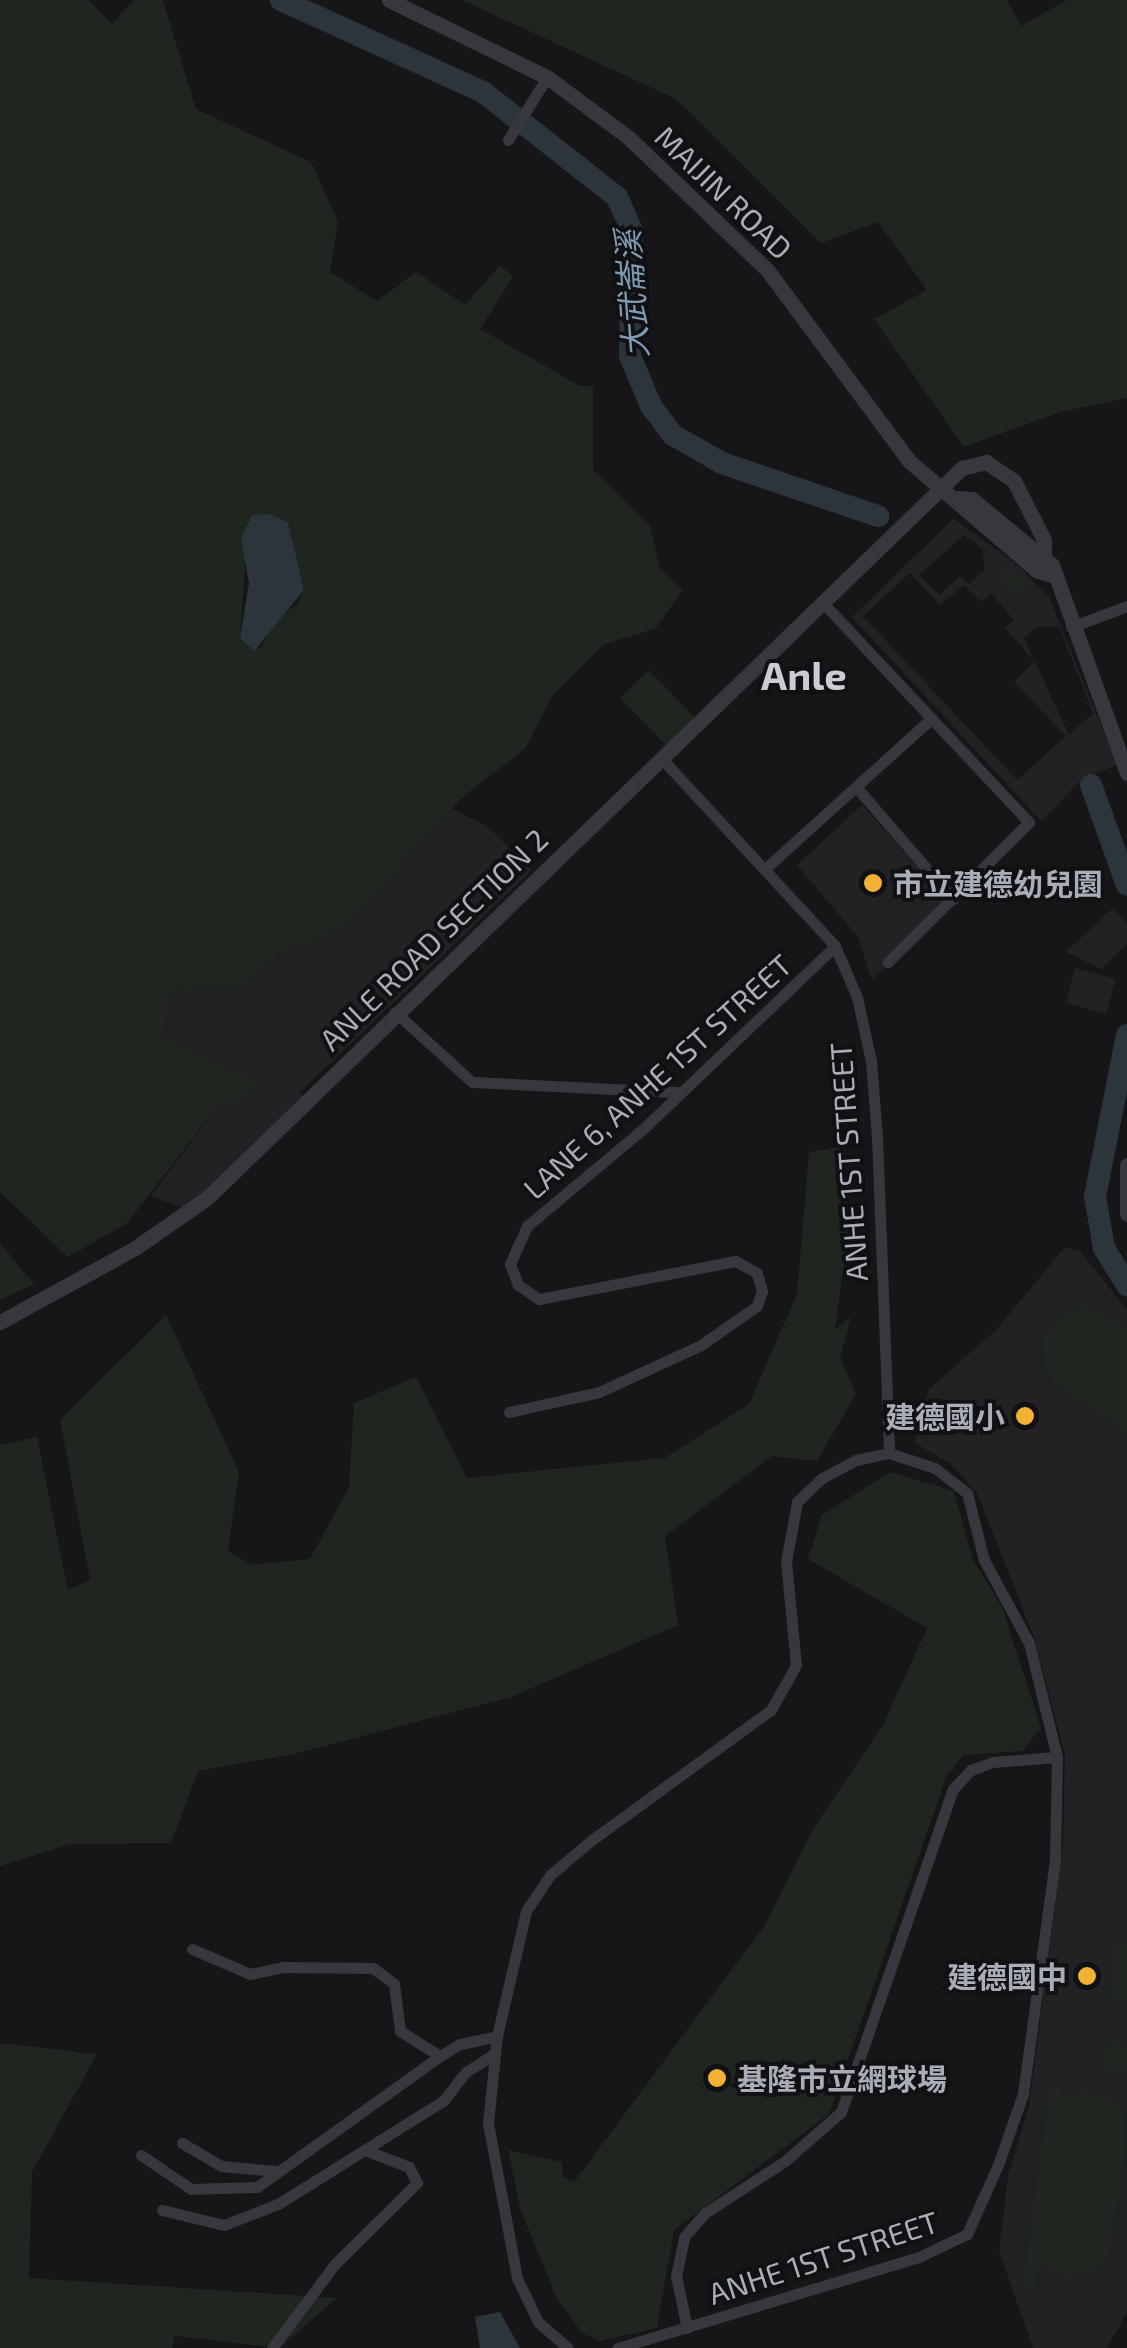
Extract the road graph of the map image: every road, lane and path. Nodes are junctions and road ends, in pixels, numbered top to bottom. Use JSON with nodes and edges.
{"nodes":[{"id":1,"x":388,"y":0,"type":"edge"},
{"id":2,"x":547,"y":77,"type":"junction"},
{"id":3,"x":508,"y":140,"type":"dead end"},
{"id":4,"x":942,"y":487,"type":"junction"},
{"id":5,"x":957,"y":498,"type":"junction"},
{"id":6,"x":1044,"y":556,"type":"junction"},
{"id":7,"x":1054,"y":576,"type":"junction"},
{"id":8,"x":824,"y":604,"type":"junction"},
{"id":9,"x":1127,"y":606,"type":"edge"},
{"id":10,"x":1070,"y":628,"type":"junction"},
{"id":11,"x":932,"y":718,"type":"junction"},
{"id":12,"x":662,"y":760,"type":"junction"},
{"id":13,"x":1125,"y":764,"type":"edge"},
{"id":14,"x":856,"y":788,"type":"junction"},
{"id":15,"x":767,"y":867,"type":"junction"},
{"id":16,"x":953,"y":899,"type":"junction"},
{"id":17,"x":835,"y":946,"type":"junction"},
{"id":18,"x":888,"y":962,"type":"dead end"},
{"id":19,"x":396,"y":1012,"type":"junction"},
{"id":20,"x":680,"y":1092,"type":"junction"},
{"id":21,"x":1127,"y":1164,"type":"edge"},
{"id":22,"x":1127,"y":1214,"type":"edge"},
{"id":23,"x":0,"y":1322,"type":"edge"},
{"id":24,"x":508,"y":1412,"type":"dead end"},
{"id":25,"x":889,"y":1454,"type":"junction"},
{"id":26,"x":1057,"y":1757,"type":"junction"},
{"id":27,"x":192,"y":1950,"type":"dead end"},
{"id":28,"x":497,"y":2036,"type":"junction"},
{"id":29,"x":494,"y":2054,"type":"junction"},
{"id":30,"x":440,"y":2056,"type":"junction"},
{"id":31,"x":182,"y":2143,"type":"dead end"},
{"id":32,"x":367,"y":2151,"type":"junction"},
{"id":33,"x":141,"y":2155,"type":"dead end"},
{"id":34,"x":276,"y":2171,"type":"junction"},
{"id":35,"x":162,"y":2210,"type":"dead end"},
{"id":36,"x":686,"y":2328,"type":"junction"},
{"id":37,"x":272,"y":2348,"type":"edge"},
{"id":38,"x":568,"y":2348,"type":"edge"},
{"id":39,"x":616,"y":2348,"type":"edge"}],
"edges":[{"from":1,"to":2,"type":"street","name":"MAIJIN ROAD"},
{"from":2,"to":3,"type":"street"},
{"from":2,"to":4,"type":"street","name":"MAIJIN ROAD"},
{"from":4,"to":5,"type":"street","name":"MAIJIN ROAD"},
{"from":4,"to":6,"type":"street"},
{"from":4,"to":8,"type":"street","name":"ANLE ROAD SECTION 2"},
{"from":5,"to":6,"type":"street","name":"MAIJIN ROAD"},
{"from":5,"to":7,"type":"street","name":"MAIJIN ROAD"},
{"from":6,"to":7,"type":"street","name":"MAIJIN ROAD"},
{"from":7,"to":10,"type":"street","name":"MAIJIN ROAD"},
{"from":8,"to":11,"type":"street"},
{"from":8,"to":12,"type":"street","name":"ANLE ROAD SECTION 2"},
{"from":9,"to":10,"type":"street"},
{"from":10,"to":13,"type":"street","name":"MAIJIN ROAD"},
{"from":11,"to":14,"type":"street"},
{"from":11,"to":16,"type":"street"},
{"from":12,"to":15,"type":"street","name":"ANHE 1ST STREET"},
{"from":12,"to":19,"type":"street","name":"ANLE ROAD SECTION 2"},
{"from":14,"to":15,"type":"street"},
{"from":14,"to":16,"type":"street"},
{"from":15,"to":17,"type":"street","name":"ANHE 1ST STREET"},
{"from":16,"to":18,"type":"street"},
{"from":17,"to":20,"type":"street","name":"LANE 6, ANHE 1ST STREET"},
{"from":17,"to":25,"type":"street","name":"ANHE 1ST STREET"},
{"from":19,"to":20,"type":"street"},
{"from":19,"to":23,"type":"street","name":"ANLE ROAD SECTION 2"},
{"from":20,"to":24,"type":"street","name":"LANE 6, ANHE 1ST STREET"},
{"from":21,"to":22,"type":"street"},
{"from":25,"to":26,"type":"street","name":"ANHE 1ST STREET"},
{"from":25,"to":28,"type":"street"},
{"from":26,"to":36,"type":"street"},
{"from":26,"to":36,"type":"street","name":"ANHE 1ST STREET"},
{"from":27,"to":30,"type":"street"},
{"from":28,"to":29,"type":"street"},
{"from":28,"to":30,"type":"street"},
{"from":29,"to":32,"type":"street"},
{"from":29,"to":38,"type":"street"},
{"from":30,"to":34,"type":"street"},
{"from":31,"to":34,"type":"street"},
{"from":32,"to":35,"type":"street"},
{"from":32,"to":37,"type":"street"},
{"from":33,"to":34,"type":"street"},
{"from":36,"to":39,"type":"street","name":"ANHE 1ST STREET"}]}
